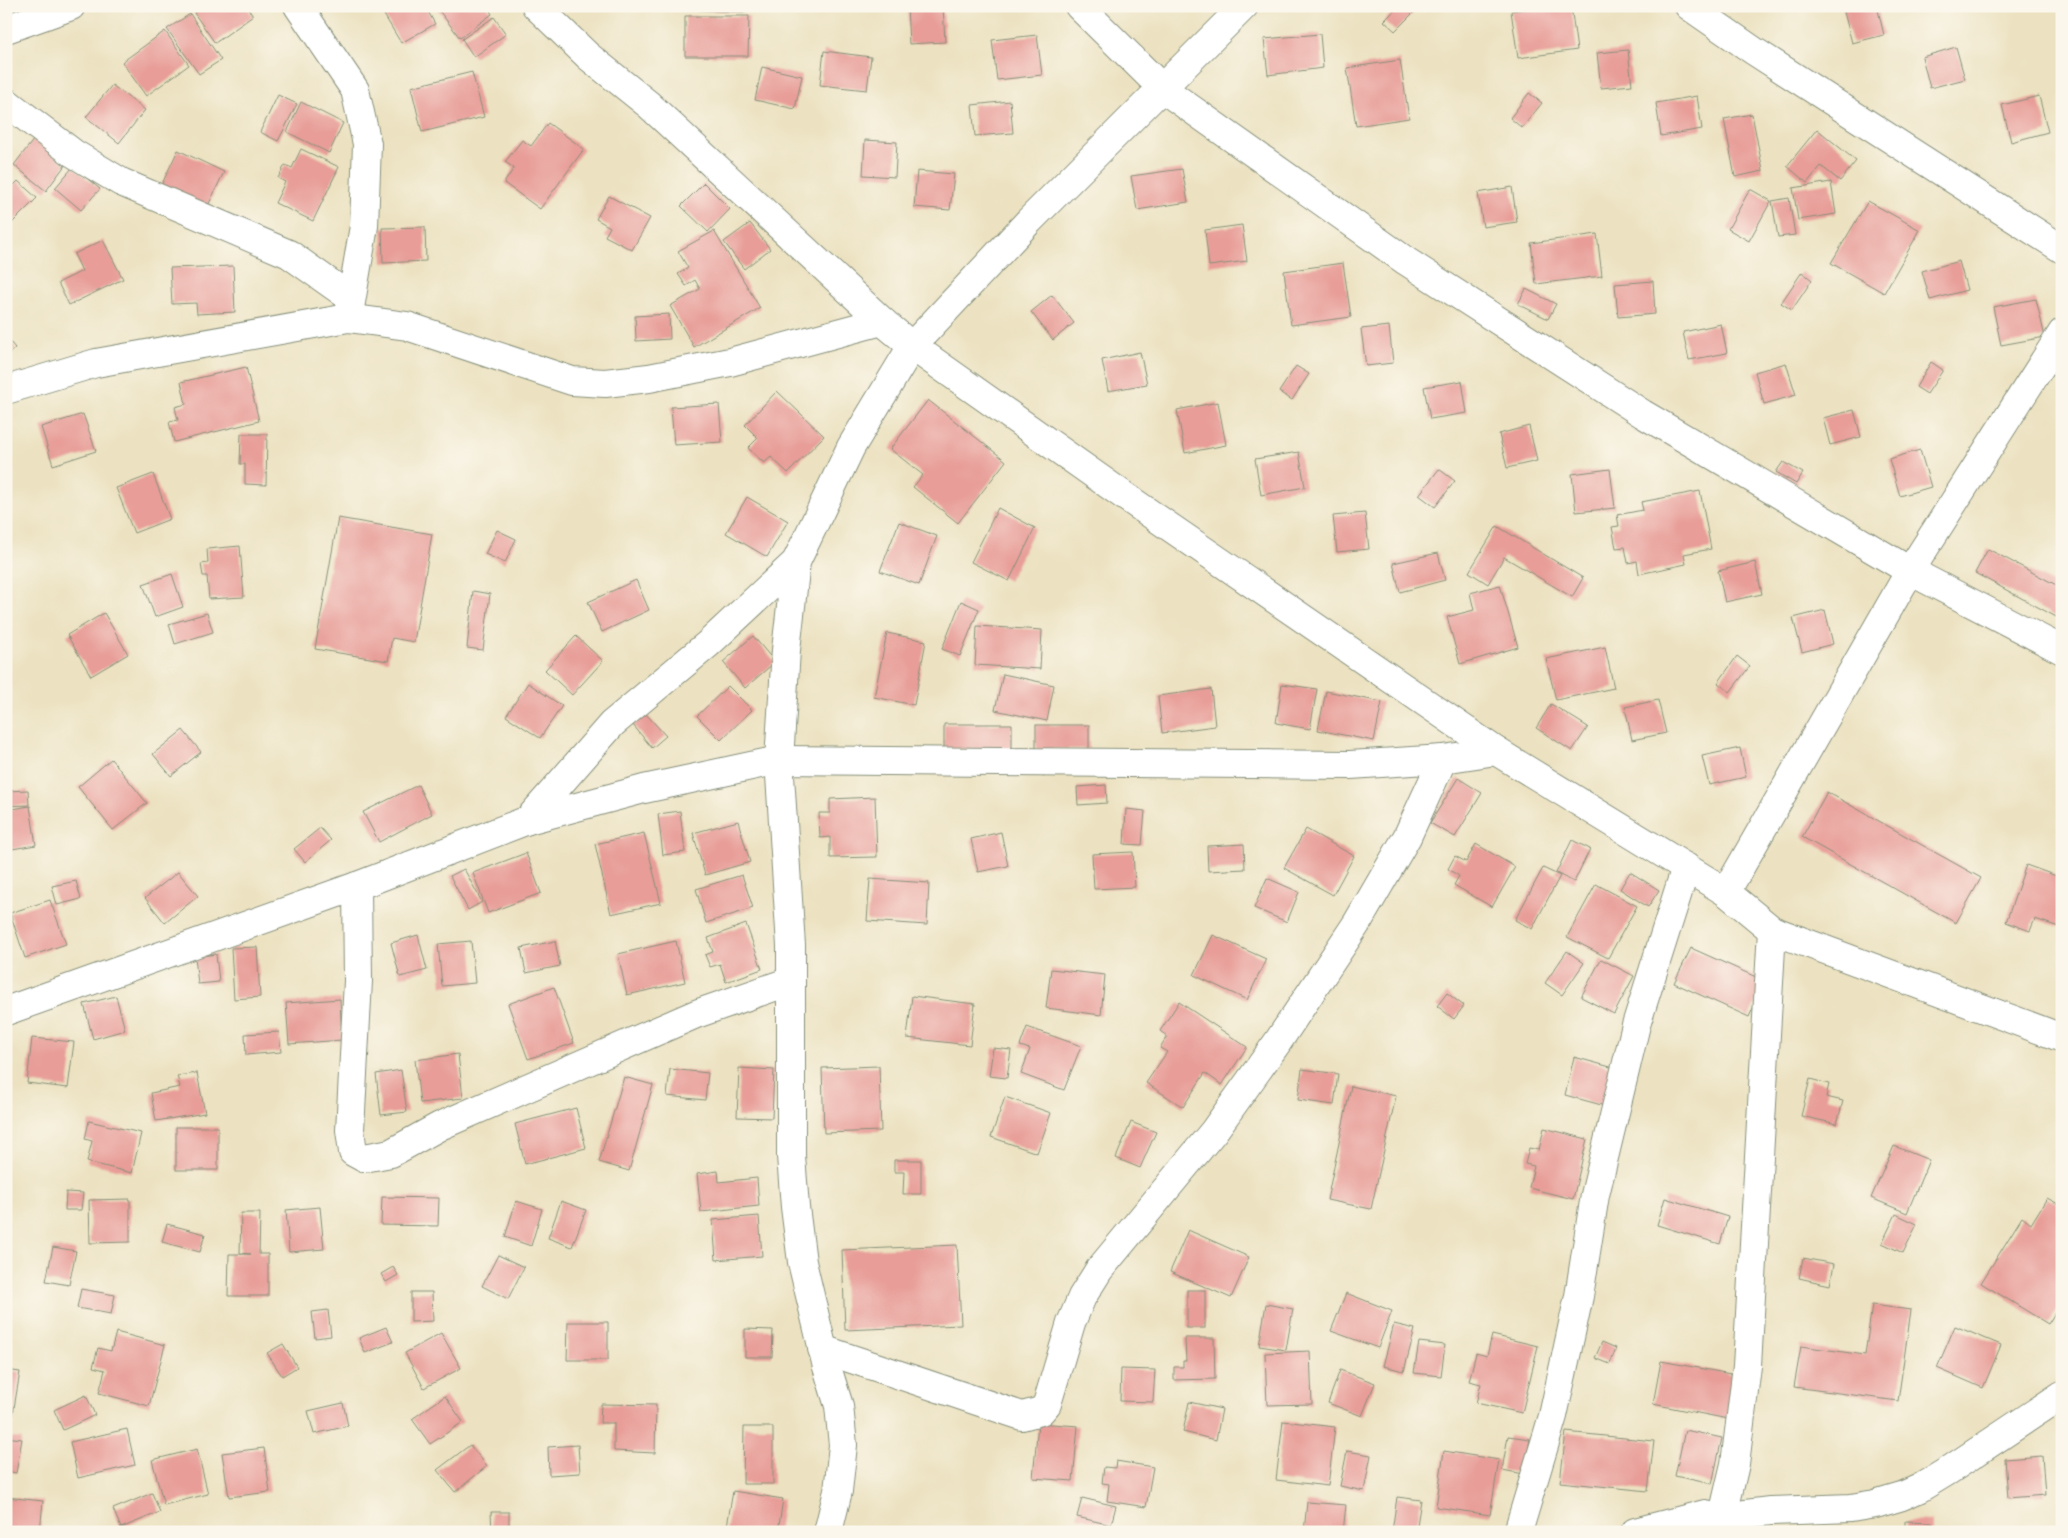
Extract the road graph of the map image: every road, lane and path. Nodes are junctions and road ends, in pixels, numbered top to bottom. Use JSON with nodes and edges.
{"nodes":[{"id":1,"x":71,"y":6,"type":"edge"},
{"id":2,"x":298,"y":6,"type":"edge"},
{"id":3,"x":536,"y":6,"type":"edge"},
{"id":4,"x":1079,"y":6,"type":"edge"},
{"id":5,"x":1244,"y":6,"type":"edge"},
{"id":6,"x":1689,"y":6,"type":"edge"},
{"id":7,"x":6,"y":30,"type":"edge"},
{"id":8,"x":1162,"y":89,"type":"junction"},
{"id":9,"x":6,"y":102,"type":"edge"},
{"id":10,"x":2062,"y":249,"type":"edge"},
{"id":11,"x":350,"y":308,"type":"junction"},
{"id":12,"x":882,"y":321,"type":"junction"},
{"id":13,"x":2062,"y":333,"type":"edge"},
{"id":14,"x":912,"y":346,"type":"junction"},
{"id":15,"x":6,"y":390,"type":"edge"},
{"id":16,"x":796,"y":562,"type":"junction"},
{"id":17,"x":1910,"y":571,"type":"junction"},
{"id":18,"x":2062,"y":650,"type":"edge"},
{"id":19,"x":1496,"y":751,"type":"junction"},
{"id":20,"x":1443,"y":759,"type":"junction"},
{"id":21,"x":779,"y":760,"type":"junction"},
{"id":22,"x":528,"y":820,"type":"junction"},
{"id":23,"x":1686,"y":867,"type":"junction"},
{"id":24,"x":357,"y":886,"type":"junction"},
{"id":25,"x":1726,"y":892,"type":"junction"},
{"id":26,"x":1772,"y":930,"type":"junction"},
{"id":27,"x":791,"y":982,"type":"junction"},
{"id":28,"x":6,"y":1011,"type":"edge"},
{"id":29,"x":2062,"y":1038,"type":"edge"},
{"id":30,"x":822,"y":1349,"type":"junction"},
{"id":31,"x":2062,"y":1395,"type":"edge"},
{"id":32,"x":1720,"y":1524,"type":"edge"},
{"id":33,"x":828,"y":1532,"type":"edge"},
{"id":34,"x":1518,"y":1532,"type":"edge"},
{"id":35,"x":1635,"y":1532,"type":"edge"}],
"edges":[{"from":1,"to":7,"type":"street"},
{"from":2,"to":11,"type":"street"},
{"from":3,"to":12,"type":"street"},
{"from":4,"to":8,"type":"street"},
{"from":5,"to":8,"type":"street"},
{"from":6,"to":10,"type":"street"},
{"from":8,"to":14,"type":"street"},
{"from":8,"to":17,"type":"street"},
{"from":9,"to":11,"type":"street"},
{"from":11,"to":12,"type":"street"},
{"from":11,"to":15,"type":"street"},
{"from":12,"to":14,"type":"street"},
{"from":13,"to":17,"type":"street"},
{"from":14,"to":16,"type":"street"},
{"from":14,"to":19,"type":"street"},
{"from":16,"to":21,"type":"street"},
{"from":16,"to":22,"type":"street"},
{"from":17,"to":18,"type":"street"},
{"from":17,"to":25,"type":"street"},
{"from":19,"to":20,"type":"street"},
{"from":19,"to":23,"type":"street"},
{"from":20,"to":21,"type":"street"},
{"from":20,"to":30,"type":"street"},
{"from":21,"to":22,"type":"street"},
{"from":21,"to":27,"type":"street"},
{"from":22,"to":24,"type":"street"},
{"from":23,"to":25,"type":"street"},
{"from":23,"to":34,"type":"street"},
{"from":24,"to":27,"type":"street"},
{"from":24,"to":28,"type":"street"},
{"from":25,"to":26,"type":"street"},
{"from":26,"to":29,"type":"street"},
{"from":26,"to":32,"type":"street"},
{"from":27,"to":30,"type":"street"},
{"from":30,"to":33,"type":"street"},
{"from":31,"to":32,"type":"street"},
{"from":32,"to":35,"type":"street"}]}
